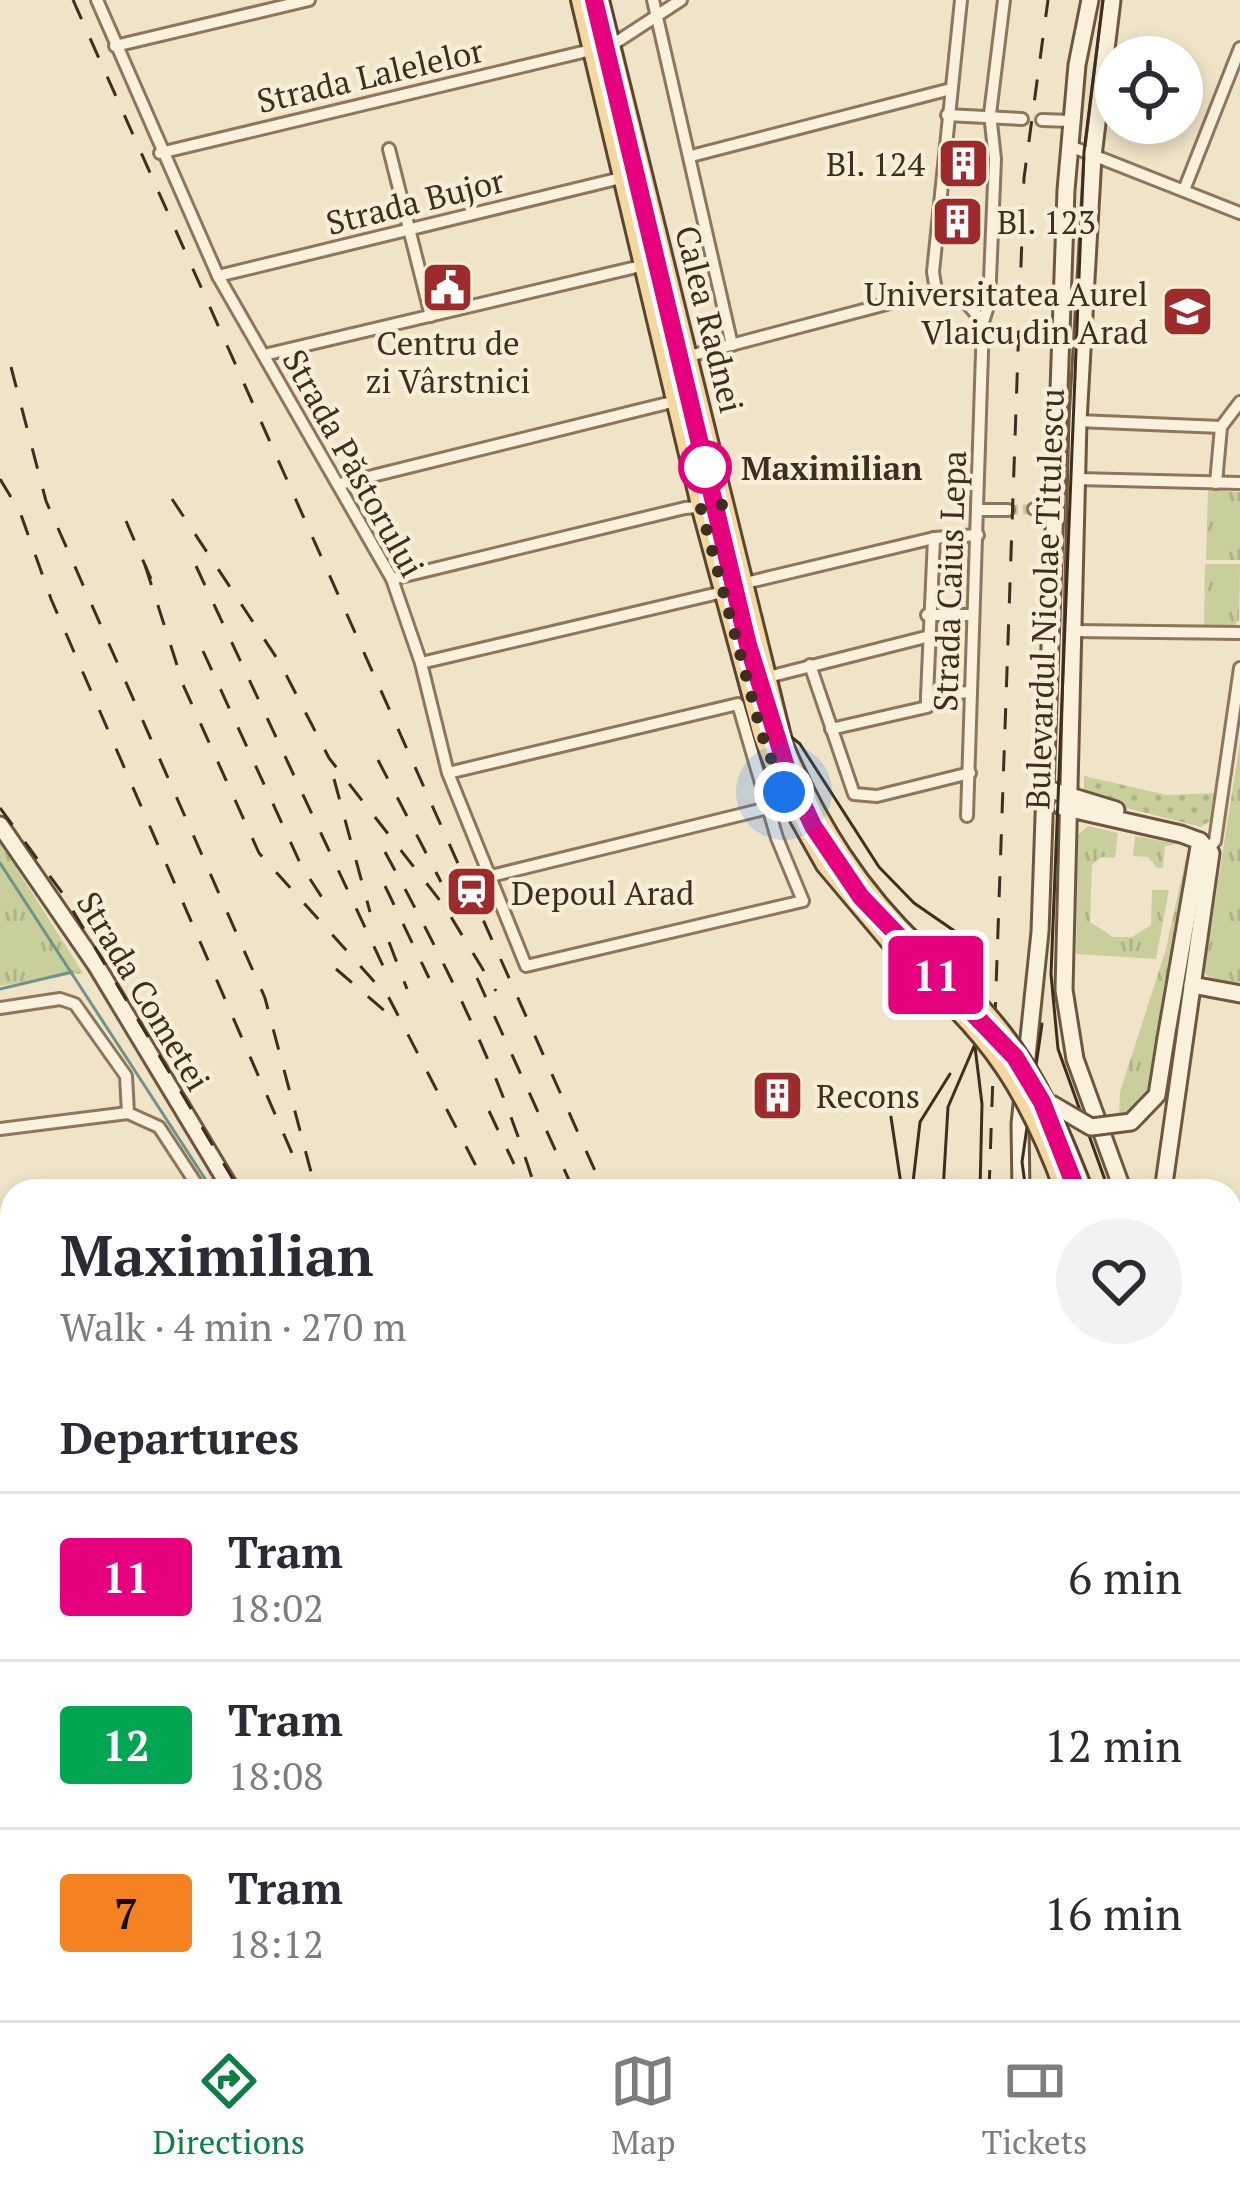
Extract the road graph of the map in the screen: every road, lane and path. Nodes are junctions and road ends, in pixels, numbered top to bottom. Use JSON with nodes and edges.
{"nodes":[{"id":1,"x":97,"y":0,"type":"edge"},
{"id":2,"x":309,"y":0,"type":"edge"},
{"id":3,"x":580,"y":0,"type":"edge"},
{"id":4,"x":600,"y":0,"type":"edge"},
{"id":5,"x":652,"y":0,"type":"edge"},
{"id":6,"x":681,"y":0,"type":"edge"},
{"id":7,"x":961,"y":0,"type":"edge"},
{"id":8,"x":1004,"y":0,"type":"edge"},
{"id":9,"x":1090,"y":0,"type":"edge"},
{"id":10,"x":1112,"y":0,"type":"edge"},
{"id":11,"x":657,"y":18,"type":"junction"},
{"id":12,"x":115,"y":46,"type":"junction"},
{"id":13,"x":602,"y":47,"type":"junction"},
{"id":14,"x":1240,"y":48,"type":"edge"},
{"id":15,"x":951,"y":89,"type":"junction"},
{"id":16,"x":990,"y":114,"type":"junction"},
{"id":17,"x":947,"y":115,"type":"junction"},
{"id":18,"x":1022,"y":118,"type":"dead end"},
{"id":19,"x":1042,"y":120,"type":"dead end"},
{"id":20,"x":1072,"y":121,"type":"junction"},
{"id":21,"x":1070,"y":146,"type":"junction"},
{"id":22,"x":389,"y":149,"type":"dead end"},
{"id":23,"x":160,"y":153,"type":"junction"},
{"id":24,"x":691,"y":156,"type":"junction"},
{"id":25,"x":1093,"y":156,"type":"junction"},
{"id":26,"x":625,"y":178,"type":"junction"},
{"id":27,"x":1184,"y":190,"type":"junction"},
{"id":28,"x":1240,"y":213,"type":"edge"},
{"id":29,"x":410,"y":231,"type":"junction"},
{"id":30,"x":645,"y":265,"type":"junction"},
{"id":31,"x":218,"y":276,"type":"junction"},
{"id":32,"x":936,"y":291,"type":"junction"},
{"id":33,"x":431,"y":316,"type":"junction"},
{"id":34,"x":983,"y":322,"type":"junction"},
{"id":35,"x":732,"y":345,"type":"junction"},
{"id":36,"x":264,"y":356,"type":"junction"},
{"id":37,"x":689,"y":356,"type":"junction"},
{"id":38,"x":676,"y":401,"type":"junction"},
{"id":39,"x":1240,"y":402,"type":"edge"},
{"id":40,"x":1078,"y":421,"type":"junction"},
{"id":41,"x":1222,"y":427,"type":"junction"},
{"id":42,"x":1077,"y":478,"type":"junction"},
{"id":43,"x":1216,"y":483,"type":"junction"},
{"id":44,"x":1240,"y":483,"type":"edge"},
{"id":45,"x":340,"y":484,"type":"junction"},
{"id":46,"x":722,"y":505,"type":"junction"},
{"id":47,"x":701,"y":509,"type":"junction"},
{"id":48,"x":1034,"y":509,"type":"tunnel mouth"},
{"id":49,"x":980,"y":510,"type":"junction"},
{"id":50,"x":1008,"y":510,"type":"tunnel mouth"},
{"id":51,"x":1057,"y":510,"type":"junction"},
{"id":52,"x":978,"y":535,"type":"junction"},
{"id":53,"x":934,"y":538,"type":"junction"},
{"id":54,"x":392,"y":579,"type":"junction"},
{"id":55,"x":741,"y":584,"type":"junction"},
{"id":56,"x":723,"y":592,"type":"junction"},
{"id":57,"x":927,"y":614,"type":"junction"},
{"id":58,"x":973,"y":614,"type":"junction"},
{"id":59,"x":1074,"y":631,"type":"junction"},
{"id":60,"x":1240,"y":633,"type":"edge"},
{"id":61,"x":926,"y":637,"type":"junction"},
{"id":62,"x":421,"y":663,"type":"junction"},
{"id":63,"x":810,"y":665,"type":"junction"},
{"id":64,"x":1240,"y":668,"type":"edge"},
{"id":65,"x":764,"y":678,"type":"junction"},
{"id":66,"x":969,"y":692,"type":"junction"},
{"id":67,"x":929,"y":695,"type":"junction"},
{"id":68,"x":831,"y":729,"type":"junction"},
{"id":69,"x":448,"y":773,"type":"junction"},
{"id":70,"x":970,"y":773,"type":"junction"},
{"id":71,"x":1044,"y":796,"type":"junction"},
{"id":72,"x":1069,"y":801,"type":"junction"},
{"id":73,"x":768,"y":808,"type":"junction"},
{"id":74,"x":968,"y":815,"type":"dead end"},
{"id":75,"x":0,"y":825,"type":"edge"},
{"id":76,"x":1204,"y":845,"type":"junction"},
{"id":77,"x":488,"y":877,"type":"junction"},
{"id":78,"x":874,"y":916,"type":"junction"},
{"id":79,"x":1192,"y":985,"type":"junction"},
{"id":80,"x":1240,"y":994,"type":"edge"},
{"id":81,"x":0,"y":1008,"type":"edge"},
{"id":82,"x":1050,"y":1102,"type":"junction"},
{"id":83,"x":128,"y":1113,"type":"junction"},
{"id":84,"x":0,"y":1129,"type":"edge"},
{"id":85,"x":193,"y":1179,"type":"edge"},
{"id":86,"x":225,"y":1179,"type":"edge"},
{"id":87,"x":1021,"y":1179,"type":"edge"},
{"id":88,"x":1059,"y":1179,"type":"edge"},
{"id":89,"x":1079,"y":1179,"type":"edge"},
{"id":90,"x":1119,"y":1179,"type":"edge"},
{"id":91,"x":1164,"y":1179,"type":"edge"}],
"edges":[{"from":1,"to":12,"type":"street","name":"Strada Păstorului"},
{"from":2,"to":12,"type":"street"},
{"from":3,"to":13,"type":"main road","name":"Calea Radnei"},
{"from":4,"to":13,"type":"main road","name":"Calea Radnei"},
{"from":5,"to":11,"type":"street"},
{"from":6,"to":11,"type":"street","name":"Strada Lalelelor"},
{"from":7,"to":15,"type":"street"},
{"from":8,"to":16,"type":"street","name":"Strada Caius Lepa"},
{"from":9,"to":20,"type":"main road","name":"Bulevardul Nicolae Titulescu"},
{"from":10,"to":25,"type":"main road","name":"Bulevardul Nicolae Titulescu"},
{"from":11,"to":13,"type":"street","name":"Strada Lalelelor"},
{"from":11,"to":24,"type":"street"},
{"from":12,"to":23,"type":"street","name":"Strada Păstorului"},
{"from":13,"to":23,"type":"street","name":"Strada Lalelelor"},
{"from":13,"to":26,"type":"main road","name":"Calea Radnei"},
{"from":13,"to":37,"type":"main road","name":"Calea Radnei"},
{"from":14,"to":27,"type":"street"},
{"from":15,"to":17,"type":"street"},
{"from":15,"to":24,"type":"street"},
{"from":16,"to":17,"type":"street"},
{"from":16,"to":18,"type":"street"},
{"from":16,"to":34,"type":"street","name":"Strada Caius Lepa"},
{"from":17,"to":32,"type":"street"},
{"from":19,"to":20,"type":"street"},
{"from":20,"to":21,"type":"main road","name":"Bulevardul Nicolae Titulescu"},
{"from":21,"to":25,"type":"street"},
{"from":21,"to":51,"type":"main road","name":"Bulevardul Nicolae Titulescu"},
{"from":22,"to":29,"type":"street"},
{"from":23,"to":31,"type":"street","name":"Strada Păstorului"},
{"from":24,"to":35,"type":"street"},
{"from":25,"to":27,"type":"street"},
{"from":25,"to":40,"type":"main road","name":"Bulevardul Nicolae Titulescu"},
{"from":26,"to":29,"type":"street","name":"Strada Bujor"},
{"from":26,"to":30,"type":"main road","name":"Calea Radnei"},
{"from":27,"to":28,"type":"street"},
{"from":29,"to":31,"type":"street","name":"Strada Bujor"},
{"from":29,"to":33,"type":"street"},
{"from":30,"to":33,"type":"street"},
{"from":30,"to":38,"type":"main road","name":"Calea Radnei"},
{"from":31,"to":36,"type":"street","name":"Strada Păstorului"},
{"from":32,"to":34,"type":"street"},
{"from":32,"to":35,"type":"street"},
{"from":33,"to":36,"type":"street"},
{"from":34,"to":49,"type":"street","name":"Strada Caius Lepa"},
{"from":35,"to":37,"type":"street"},
{"from":36,"to":45,"type":"street","name":"Strada Păstorului"},
{"from":37,"to":46,"type":"main road","name":"Calea Radnei"},
{"from":38,"to":45,"type":"street"},
{"from":38,"to":47,"type":"main road","name":"Calea Radnei"},
{"from":39,"to":41,"type":"street"},
{"from":40,"to":41,"type":"street"},
{"from":40,"to":42,"type":"main road","name":"Bulevardul Nicolae Titulescu"},
{"from":41,"to":43,"type":"street"},
{"from":42,"to":43,"type":"street"},
{"from":42,"to":59,"type":"main road","name":"Bulevardul Nicolae Titulescu"},
{"from":43,"to":44,"type":"street"},
{"from":45,"to":54,"type":"street","name":"Strada Păstorului"},
{"from":46,"to":47,"type":"street"},
{"from":46,"to":55,"type":"main road","name":"Calea Radnei"},
{"from":47,"to":54,"type":"street"},
{"from":47,"to":56,"type":"main road","name":"Calea Radnei"},
{"from":48,"to":51,"type":"street"},
{"from":49,"to":50,"type":"street"},
{"from":49,"to":52,"type":"street","name":"Strada Caius Lepa"},
{"from":51,"to":71,"type":"main road","name":"Bulevardul Nicolae Titulescu"},
{"from":52,"to":53,"type":"street"},
{"from":52,"to":58,"type":"street","name":"Strada Caius Lepa"},
{"from":53,"to":55,"type":"street"},
{"from":53,"to":57,"type":"street"},
{"from":54,"to":62,"type":"street","name":"Strada Păstorului"},
{"from":55,"to":65,"type":"main road","name":"Calea Radnei"},
{"from":56,"to":62,"type":"street"},
{"from":56,"to":78,"type":"main road","name":"Calea Radnei"},
{"from":57,"to":58,"type":"street"},
{"from":57,"to":61,"type":"street"},
{"from":58,"to":66,"type":"street","name":"Strada Caius Lepa"},
{"from":59,"to":60,"type":"street"},
{"from":59,"to":72,"type":"main road","name":"Bulevardul Nicolae Titulescu"},
{"from":61,"to":63,"type":"street"},
{"from":61,"to":67,"type":"street"},
{"from":62,"to":69,"type":"street","name":"Strada Păstorului"},
{"from":63,"to":65,"type":"street"},
{"from":63,"to":68,"type":"street"},
{"from":64,"to":76,"type":"street"},
{"from":65,"to":78,"type":"main road","name":"Calea Radnei"},
{"from":66,"to":67,"type":"street"},
{"from":66,"to":70,"type":"street","name":"Strada Caius Lepa"},
{"from":67,"to":68,"type":"street"},
{"from":68,"to":70,"type":"street"},
{"from":69,"to":73,"type":"street"},
{"from":69,"to":77,"type":"street","name":"Strada Păstorului"},
{"from":70,"to":74,"type":"street","name":"Strada Caius Lepa"},
{"from":71,"to":72,"type":"main road"},
{"from":71,"to":87,"type":"main road","name":"Bulevardul Nicolae Titulescu"},
{"from":72,"to":76,"type":"main road"},
{"from":72,"to":90,"type":"main road","name":"Bulevardul Nicolae Titulescu"},
{"from":73,"to":77,"type":"street"},
{"from":73,"to":77,"type":"street","name":"Strada Păstorului"},
{"from":75,"to":86,"type":"main road","name":"Strada Cometei"},
{"from":76,"to":79,"type":"main road"},
{"from":76,"to":82,"type":"main road","bridge":true},
{"from":78,"to":82,"type":"main road","bridge":true},
{"from":78,"to":88,"type":"main road","bridge":true},
{"from":79,"to":80,"type":"main road"},
{"from":79,"to":91,"type":"main road"},
{"from":81,"to":83,"type":"street"},
{"from":82,"to":89,"type":"main road","bridge":true},
{"from":83,"to":84,"type":"street"},
{"from":83,"to":85,"type":"street"}]}
